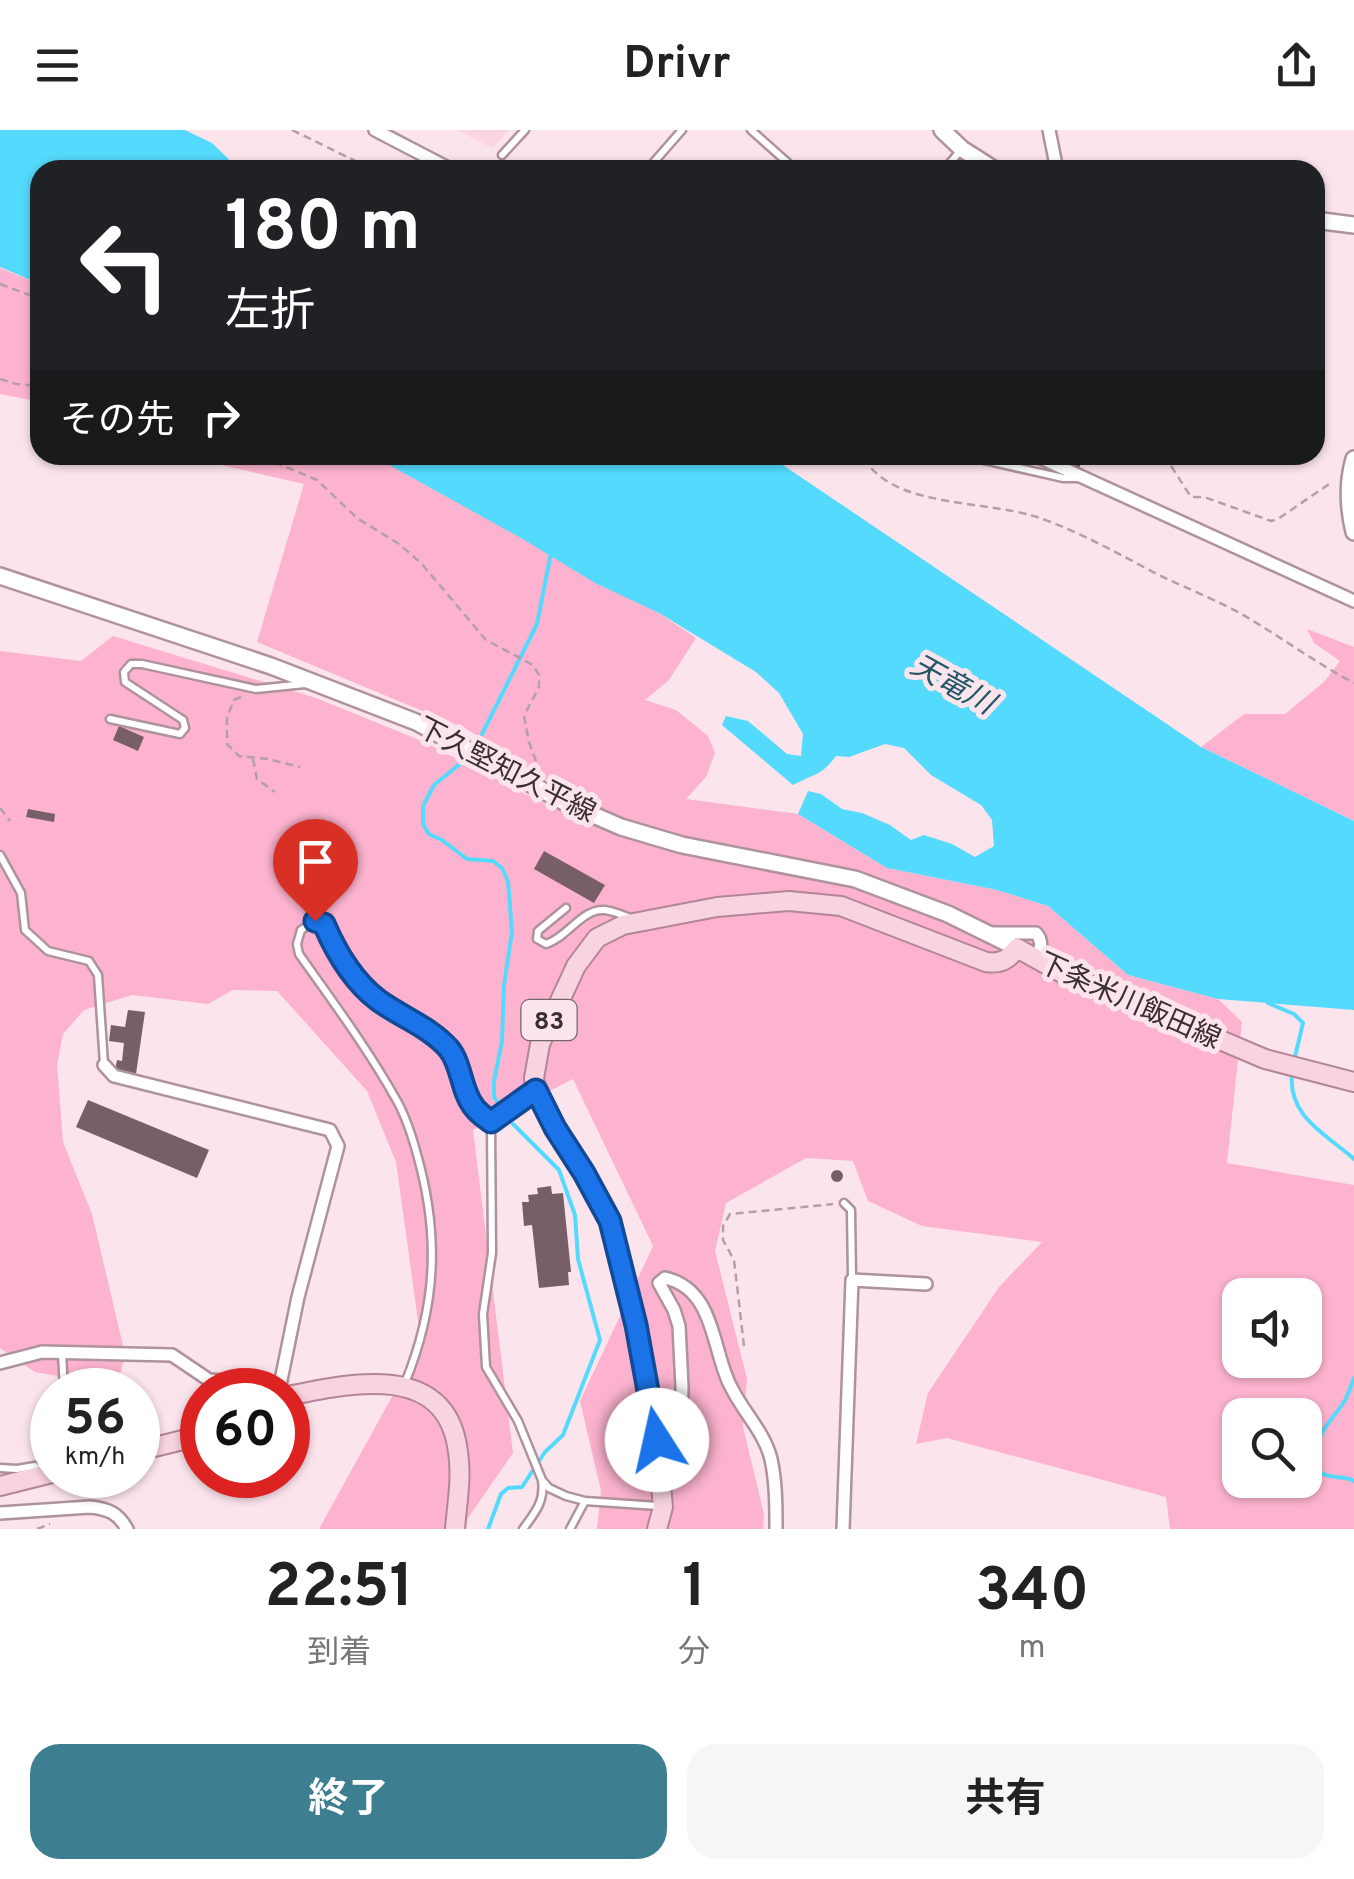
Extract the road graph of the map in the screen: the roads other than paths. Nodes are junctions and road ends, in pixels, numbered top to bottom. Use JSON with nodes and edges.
{"nodes":[{"id":1,"x":374,"y":130,"type":"edge"},
{"id":2,"x":524,"y":130,"type":"edge"},
{"id":3,"x":682,"y":130,"type":"edge"},
{"id":4,"x":751,"y":130,"type":"edge"},
{"id":5,"x":942,"y":130,"type":"edge"},
{"id":6,"x":1048,"y":130,"type":"edge"},
{"id":7,"x":962,"y":149,"type":"junction"},
{"id":8,"x":502,"y":155,"type":"dead end"},
{"id":9,"x":432,"y":160,"type":"edge"},
{"id":10,"x":656,"y":160,"type":"edge"},
{"id":11,"x":785,"y":160,"type":"edge"},
{"id":12,"x":953,"y":160,"type":"edge"},
{"id":13,"x":979,"y":160,"type":"edge"},
{"id":14,"x":1056,"y":160,"type":"edge"},
{"id":15,"x":1325,"y":221,"type":"edge"},
{"id":16,"x":1354,"y":225,"type":"edge"},
{"id":17,"x":1354,"y":459,"type":"edge"},
{"id":18,"x":1006,"y":465,"type":"edge"},
{"id":19,"x":1055,"y":465,"type":"edge"},
{"id":20,"x":1082,"y":478,"type":"junction"},
{"id":21,"x":1354,"y":532,"type":"edge"},
{"id":22,"x":0,"y":576,"type":"edge"},
{"id":23,"x":1354,"y":601,"type":"edge"},
{"id":24,"x":315,"y":683,"type":"junction"},
{"id":25,"x":110,"y":719,"type":"dead end"},
{"id":26,"x":0,"y":855,"type":"edge"},
{"id":27,"x":566,"y":908,"type":"dead end"},
{"id":28,"x":641,"y":921,"type":"junction"},
{"id":29,"x":991,"y":933,"type":"junction"},
{"id":30,"x":1017,"y":948,"type":"junction"},
{"id":31,"x":1036,"y":959,"type":"junction"},
{"id":32,"x":104,"y":1065,"type":"joint"},
{"id":33,"x":1354,"y":1082,"type":"edge"},
{"id":34,"x":536,"y":1090,"type":"junction"},
{"id":35,"x":491,"y":1122,"type":"junction"},
{"id":36,"x":844,"y":1203,"type":"road end"},
{"id":37,"x":852,"y":1280,"type":"junction"},
{"id":38,"x":926,"y":1284,"type":"dead end"},
{"id":39,"x":62,"y":1352,"type":"junction"},
{"id":40,"x":0,"y":1363,"type":"edge"},
{"id":41,"x":63,"y":1368,"type":"edge"},
{"id":42,"x":191,"y":1368,"type":"edge"},
{"id":43,"x":287,"y":1368,"type":"edge"},
{"id":44,"x":404,"y":1386,"type":"junction"},
{"id":45,"x":310,"y":1388,"type":"edge"},
{"id":46,"x":30,"y":1467,"type":"edge"},
{"id":47,"x":0,"y":1468,"type":"edge"},
{"id":48,"x":661,"y":1473,"type":"junction"},
{"id":49,"x":541,"y":1478,"type":"junction"},
{"id":50,"x":30,"y":1479,"type":"edge"},
{"id":51,"x":0,"y":1486,"type":"edge"},
{"id":52,"x":584,"y":1501,"type":"junction"},
{"id":53,"x":663,"y":1507,"type":"junction"},
{"id":54,"x":0,"y":1513,"type":"edge"},
{"id":55,"x":127,"y":1529,"type":"edge"},
{"id":56,"x":455,"y":1529,"type":"edge"},
{"id":57,"x":523,"y":1529,"type":"edge"},
{"id":58,"x":570,"y":1529,"type":"edge"},
{"id":59,"x":657,"y":1529,"type":"edge"},
{"id":60,"x":776,"y":1529,"type":"edge"},
{"id":61,"x":843,"y":1529,"type":"edge"}],
"edges":[{"from":1,"to":9,"type":"street"},
{"from":2,"to":8,"type":"lane"},
{"from":3,"to":10,"type":"lane"},
{"from":4,"to":11,"type":"lane"},
{"from":5,"to":7,"type":"main road"},
{"from":6,"to":14,"type":"street"},
{"from":7,"to":12,"type":"lane"},
{"from":7,"to":13,"type":"main road"},
{"from":15,"to":16,"type":"main road"},
{"from":17,"to":21,"type":"main road"},
{"from":18,"to":20,"type":"lane"},
{"from":19,"to":20,"type":"street"},
{"from":20,"to":23,"type":"street"},
{"from":22,"to":24,"type":"main road","name":"下久堅知久平線"},
{"from":24,"to":25,"type":"lane"},
{"from":24,"to":29,"type":"main road","name":"下久堅知久平線"},
{"from":26,"to":32,"type":"lane"},
{"from":27,"to":28,"type":"lane"},
{"from":28,"to":30,"type":"main road","name":"下条米川飯田線","number":"83"},
{"from":28,"to":34,"type":"main road","name":"下条米川飯田線","number":"83"},
{"from":29,"to":30,"type":"main road","name":"下久堅知久平線"},
{"from":29,"to":31,"type":"street"},
{"from":30,"to":31,"type":"main road","name":"下条米川飯田線"},
{"from":31,"to":33,"type":"main road","name":"下条米川飯田線"},
{"from":32,"to":43,"type":"street"},
{"from":34,"to":35,"type":"lane"},
{"from":34,"to":48,"type":"main road"},
{"from":35,"to":44,"type":"lane"},
{"from":35,"to":49,"type":"lane"},
{"from":36,"to":37,"type":"lane"},
{"from":37,"to":38,"type":"street"},
{"from":37,"to":61,"type":"street"},
{"from":39,"to":40,"type":"street"},
{"from":39,"to":41,"type":"lane"},
{"from":39,"to":42,"type":"street"},
{"from":44,"to":45,"type":"main road"},
{"from":44,"to":56,"type":"main road"},
{"from":46,"to":47,"type":"lane"},
{"from":48,"to":53,"type":"main road"},
{"from":48,"to":60,"type":"street"},
{"from":49,"to":52,"type":"lane"},
{"from":49,"to":57,"type":"lane"},
{"from":50,"to":51,"type":"main road"},
{"from":52,"to":53,"type":"lane"},
{"from":52,"to":58,"type":"lane"},
{"from":53,"to":59,"type":"main road"},
{"from":54,"to":55,"type":"street"}]}
